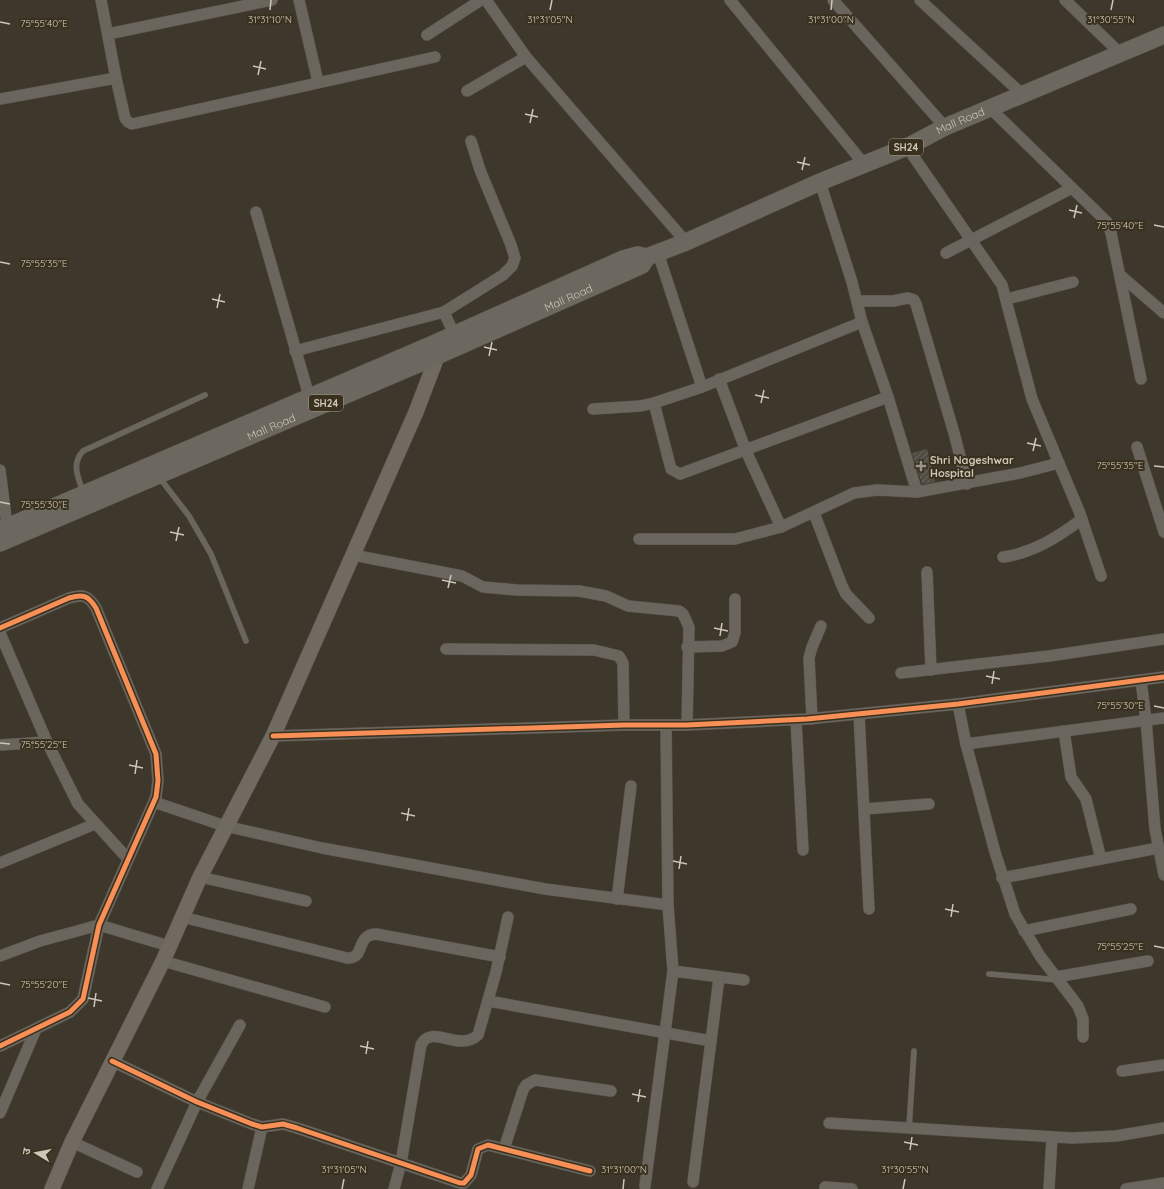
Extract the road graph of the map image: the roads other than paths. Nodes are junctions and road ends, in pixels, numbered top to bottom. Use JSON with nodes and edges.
{"nodes":[{"id":1,"x":101,"y":0,"type":"edge"},
{"id":2,"x":272,"y":0,"type":"edge"},
{"id":3,"x":299,"y":0,"type":"edge"},
{"id":4,"x":480,"y":0,"type":"edge"},
{"id":5,"x":486,"y":0,"type":"edge"},
{"id":6,"x":730,"y":0,"type":"edge"},
{"id":7,"x":833,"y":0,"type":"edge"},
{"id":8,"x":920,"y":0,"type":"edge"},
{"id":9,"x":1065,"y":0,"type":"edge"},
{"id":10,"x":108,"y":34,"type":"junction"},
{"id":11,"x":1164,"y":35,"type":"edge"},
{"id":12,"x":427,"y":36,"type":"dead end"},
{"id":13,"x":1121,"y":54,"type":"junction"},
{"id":14,"x":434,"y":57,"type":"dead end"},
{"id":15,"x":526,"y":57,"type":"junction"},
{"id":16,"x":116,"y":78,"type":"junction"},
{"id":17,"x":318,"y":82,"type":"junction"},
{"id":18,"x":467,"y":91,"type":"dead end"},
{"id":19,"x":1023,"y":95,"type":"junction"},
{"id":20,"x":0,"y":99,"type":"edge"},
{"id":21,"x":991,"y":109,"type":"junction"},
{"id":22,"x":945,"y":127,"type":"junction"},
{"id":23,"x":471,"y":141,"type":"dead end"},
{"id":24,"x":907,"y":147,"type":"junction"},
{"id":25,"x":864,"y":164,"type":"junction"},
{"id":26,"x":820,"y":182,"type":"junction"},
{"id":27,"x":1072,"y":188,"type":"junction"},
{"id":28,"x":256,"y":212,"type":"dead end"},
{"id":29,"x":972,"y":241,"type":"junction"},
{"id":30,"x":686,"y":242,"type":"junction"},
{"id":31,"x":946,"y":253,"type":"dead end"},
{"id":32,"x":652,"y":255,"type":"junction"},
{"id":33,"x":1120,"y":275,"type":"junction"},
{"id":34,"x":1073,"y":282,"type":"dead end"},
{"id":35,"x":1007,"y":299,"type":"junction"},
{"id":36,"x":857,"y":301,"type":"junction"},
{"id":37,"x":444,"y":312,"type":"junction"},
{"id":38,"x":1164,"y":312,"type":"edge"},
{"id":39,"x":862,"y":322,"type":"junction"},
{"id":40,"x":453,"y":340,"type":"junction"},
{"id":41,"x":295,"y":351,"type":"junction"},
{"id":42,"x":437,"y":356,"type":"junction"},
{"id":43,"x":719,"y":379,"type":"junction"},
{"id":44,"x":1141,"y":379,"type":"dead end"},
{"id":45,"x":702,"y":387,"type":"junction"},
{"id":46,"x":205,"y":395,"type":"dead end"},
{"id":47,"x":888,"y":397,"type":"junction"},
{"id":48,"x":654,"y":402,"type":"junction"},
{"id":49,"x":310,"y":403,"type":"junction"},
{"id":50,"x":593,"y":409,"type":"dead end"},
{"id":51,"x":1137,"y":447,"type":"dead end"},
{"id":52,"x":746,"y":451,"type":"junction"},
{"id":53,"x":1059,"y":463,"type":"junction"},
{"id":54,"x":0,"y":470,"type":"edge"},
{"id":55,"x":157,"y":476,"type":"junction"},
{"id":56,"x":967,"y":484,"type":"junction"},
{"id":57,"x":917,"y":492,"type":"junction"},
{"id":58,"x":84,"y":494,"type":"junction"},
{"id":59,"x":814,"y":513,"type":"junction"},
{"id":60,"x":1082,"y":519,"type":"junction"},
{"id":61,"x":781,"y":527,"type":"junction"},
{"id":62,"x":1164,"y":532,"type":"edge"},
{"id":63,"x":4,"y":535,"type":"edge"},
{"id":64,"x":640,"y":539,"type":"dead end"},
{"id":65,"x":353,"y":555,"type":"junction"},
{"id":66,"x":1003,"y":557,"type":"dead end"},
{"id":67,"x":927,"y":572,"type":"dead end"},
{"id":68,"x":1101,"y":576,"type":"dead end"},
{"id":69,"x":735,"y":599,"type":"dead end"},
{"id":70,"x":869,"y":618,"type":"dead end"},
{"id":71,"x":821,"y":626,"type":"dead end"},
{"id":72,"x":0,"y":628,"type":"edge"},
{"id":73,"x":0,"y":633,"type":"edge"},
{"id":74,"x":1164,"y":639,"type":"edge"},
{"id":75,"x":246,"y":641,"type":"dead end"},
{"id":76,"x":687,"y":647,"type":"junction"},
{"id":77,"x":446,"y":649,"type":"dead end"},
{"id":78,"x":931,"y":670,"type":"junction"},
{"id":79,"x":901,"y":673,"type":"dead end"},
{"id":80,"x":1164,"y":677,"type":"edge"},
{"id":81,"x":1141,"y":680,"type":"junction"},
{"id":82,"x":958,"y":704,"type":"junction"},
{"id":83,"x":859,"y":714,"type":"junction"},
{"id":84,"x":1164,"y":718,"type":"edge"},
{"id":85,"x":812,"y":719,"type":"junction"},
{"id":86,"x":796,"y":720,"type":"junction"},
{"id":87,"x":1146,"y":720,"type":"junction"},
{"id":88,"x":624,"y":724,"type":"junction"},
{"id":89,"x":666,"y":725,"type":"junction"},
{"id":90,"x":688,"y":725,"type":"junction"},
{"id":91,"x":1064,"y":731,"type":"junction"},
{"id":92,"x":273,"y":736,"type":"junction"},
{"id":93,"x":47,"y":742,"type":"junction"},
{"id":94,"x":966,"y":744,"type":"junction"},
{"id":95,"x":0,"y":745,"type":"edge"},
{"id":96,"x":631,"y":786,"type":"dead end"},
{"id":97,"x":154,"y":802,"type":"junction"},
{"id":98,"x":929,"y":804,"type":"dead end"},
{"id":99,"x":864,"y":809,"type":"junction"},
{"id":100,"x":95,"y":824,"type":"junction"},
{"id":101,"x":225,"y":826,"type":"junction"},
{"id":102,"x":1159,"y":829,"type":"edge"},
{"id":103,"x":1158,"y":848,"type":"junction"},
{"id":104,"x":803,"y":850,"type":"dead end"},
{"id":105,"x":128,"y":859,"type":"junction"},
{"id":106,"x":1101,"y":859,"type":"junction"},
{"id":107,"x":0,"y":863,"type":"edge"},
{"id":108,"x":1164,"y":875,"type":"edge"},
{"id":109,"x":200,"y":876,"type":"junction"},
{"id":110,"x":1002,"y":878,"type":"junction"},
{"id":111,"x":617,"y":899,"type":"junction"},
{"id":112,"x":306,"y":901,"type":"dead end"},
{"id":113,"x":668,"y":905,"type":"junction"},
{"id":114,"x":869,"y":909,"type":"dead end"},
{"id":115,"x":1131,"y":909,"type":"dead end"},
{"id":116,"x":182,"y":917,"type":"junction"},
{"id":117,"x":508,"y":917,"type":"dead end"},
{"id":118,"x":99,"y":925,"type":"junction"},
{"id":119,"x":1024,"y":930,"type":"junction"},
{"id":120,"x":169,"y":946,"type":"junction"},
{"id":121,"x":0,"y":956,"type":"edge"},
{"id":122,"x":500,"y":956,"type":"junction"},
{"id":123,"x":163,"y":961,"type":"junction"},
{"id":124,"x":1148,"y":961,"type":"dead end"},
{"id":125,"x":673,"y":971,"type":"junction"},
{"id":126,"x":989,"y":974,"type":"dead end"},
{"id":127,"x":719,"y":978,"type":"junction"},
{"id":128,"x":1058,"y":979,"type":"junction"},
{"id":129,"x":744,"y":980,"type":"dead end"},
{"id":130,"x":488,"y":1001,"type":"junction"},
{"id":131,"x":325,"y":1007,"type":"dead end"},
{"id":132,"x":240,"y":1025,"type":"dead end"},
{"id":133,"x":36,"y":1029,"type":"junction"},
{"id":134,"x":665,"y":1033,"type":"junction"},
{"id":135,"x":1083,"y":1037,"type":"dead end"},
{"id":136,"x":711,"y":1041,"type":"junction"},
{"id":137,"x":0,"y":1046,"type":"edge"},
{"id":138,"x":914,"y":1051,"type":"dead end"},
{"id":139,"x":112,"y":1061,"type":"junction"},
{"id":140,"x":1164,"y":1065,"type":"edge"},
{"id":141,"x":1122,"y":1071,"type":"dead end"},
{"id":142,"x":612,"y":1090,"type":"dead end"},
{"id":143,"x":197,"y":1102,"type":"junction"},
{"id":144,"x":0,"y":1113,"type":"edge"},
{"id":145,"x":829,"y":1123,"type":"dead end"},
{"id":146,"x":262,"y":1127,"type":"junction"},
{"id":147,"x":909,"y":1128,"type":"junction"},
{"id":148,"x":1164,"y":1128,"type":"edge"},
{"id":149,"x":1052,"y":1137,"type":"junction"},
{"id":150,"x":72,"y":1142,"type":"junction"},
{"id":151,"x":504,"y":1148,"type":"junction"},
{"id":152,"x":401,"y":1163,"type":"junction"},
{"id":153,"x":590,"y":1171,"type":"dead end"},
{"id":154,"x":137,"y":1172,"type":"dead end"},
{"id":155,"x":693,"y":1182,"type":"dead end"},
{"id":156,"x":1164,"y":1183,"type":"edge"},
{"id":157,"x":453,"y":1185,"type":"edge"},
{"id":158,"x":644,"y":1186,"type":"dead end"},
{"id":159,"x":826,"y":1187,"type":"dead end"},
{"id":160,"x":52,"y":1189,"type":"edge"},
{"id":161,"x":157,"y":1189,"type":"edge"},
{"id":162,"x":248,"y":1189,"type":"edge"},
{"id":163,"x":394,"y":1189,"type":"edge"},
{"id":164,"x":852,"y":1189,"type":"edge"},
{"id":165,"x":1049,"y":1189,"type":"edge"},
{"id":166,"x":1126,"y":1189,"type":"edge"}],
"edges":[{"from":1,"to":10,"type":"street"},
{"from":2,"to":10,"type":"street"},
{"from":3,"to":17,"type":"street"},
{"from":4,"to":12,"type":"street"},
{"from":5,"to":15,"type":"street"},
{"from":6,"to":25,"type":"street"},
{"from":7,"to":22,"type":"street"},
{"from":8,"to":19,"type":"street"},
{"from":9,"to":13,"type":"street"},
{"from":10,"to":16,"type":"street"},
{"from":11,"to":13,"type":"main road","name":"Mall Road","number":"SH24"},
{"from":13,"to":19,"type":"main road","name":"Mall Road","number":"SH24"},
{"from":14,"to":17,"type":"street"},
{"from":15,"to":18,"type":"street"},
{"from":15,"to":30,"type":"street"},
{"from":16,"to":17,"type":"street"},
{"from":16,"to":20,"type":"street"},
{"from":19,"to":21,"type":"main road","name":"Mall Road","number":"SH24"},
{"from":21,"to":22,"type":"main road","name":"Mall Road","number":"SH24"},
{"from":21,"to":27,"type":"street"},
{"from":22,"to":24,"type":"main road","name":"Mall Road","number":"SH24"},
{"from":23,"to":37,"type":"street"},
{"from":24,"to":25,"type":"main road","name":"Mall Road","number":"SH24"},
{"from":24,"to":29,"type":"street"},
{"from":25,"to":26,"type":"main road","name":"Mall Road","number":"SH24"},
{"from":26,"to":30,"type":"main road","name":"Mall Road","number":"SH24"},
{"from":26,"to":36,"type":"street"},
{"from":27,"to":29,"type":"street"},
{"from":27,"to":33,"type":"street"},
{"from":28,"to":41,"type":"street"},
{"from":29,"to":31,"type":"street"},
{"from":29,"to":35,"type":"street"},
{"from":30,"to":32,"type":"main road","name":"Mall Road","number":"SH24"},
{"from":32,"to":40,"type":"main road","name":"Mall Road","number":"SH24"},
{"from":32,"to":45,"type":"street"},
{"from":33,"to":38,"type":"street"},
{"from":33,"to":44,"type":"street"},
{"from":34,"to":35,"type":"street"},
{"from":35,"to":53,"type":"street"},
{"from":36,"to":39,"type":"street"},
{"from":36,"to":56,"type":"street"},
{"from":37,"to":40,"type":"street"},
{"from":37,"to":41,"type":"street"},
{"from":39,"to":43,"type":"street"},
{"from":39,"to":47,"type":"street"},
{"from":40,"to":42,"type":"main road","name":"Mall Road","number":"SH24"},
{"from":40,"to":49,"type":"main road","name":"Mall Road","number":"SH24"},
{"from":41,"to":49,"type":"street"},
{"from":42,"to":49,"type":"main road","name":"Mall Road","number":"SH24"},
{"from":42,"to":65,"type":"main road"},
{"from":43,"to":45,"type":"street"},
{"from":43,"to":52,"type":"street"},
{"from":45,"to":48,"type":"street"},
{"from":46,"to":58,"type":"lane"},
{"from":47,"to":52,"type":"street"},
{"from":47,"to":57,"type":"street"},
{"from":48,"to":50,"type":"street"},
{"from":48,"to":52,"type":"street"},
{"from":49,"to":55,"type":"main road","name":"Mall Road","number":"SH24"},
{"from":49,"to":58,"type":"main road","name":"Mall Road","number":"SH24"},
{"from":51,"to":62,"type":"street"},
{"from":52,"to":61,"type":"street"},
{"from":53,"to":56,"type":"street"},
{"from":53,"to":60,"type":"street"},
{"from":54,"to":63,"type":"street"},
{"from":55,"to":63,"type":"main road","name":"Mall Road","number":"SH24"},
{"from":55,"to":75,"type":"lane"},
{"from":56,"to":57,"type":"street"},
{"from":57,"to":59,"type":"street"},
{"from":58,"to":63,"type":"main road","name":"Mall Road","number":"SH24"},
{"from":59,"to":61,"type":"street"},
{"from":59,"to":70,"type":"street"},
{"from":60,"to":66,"type":"street"},
{"from":60,"to":68,"type":"street"},
{"from":61,"to":64,"type":"street"},
{"from":65,"to":76,"type":"street"},
{"from":65,"to":92,"type":"main road"},
{"from":67,"to":78,"type":"street"},
{"from":69,"to":76,"type":"street"},
{"from":71,"to":85,"type":"street"},
{"from":72,"to":97,"type":"street"},
{"from":73,"to":93,"type":"street"},
{"from":74,"to":78,"type":"street"},
{"from":76,"to":90,"type":"street"},
{"from":77,"to":88,"type":"street"},
{"from":78,"to":79,"type":"street"},
{"from":80,"to":81,"type":"street"},
{"from":81,"to":82,"type":"street"},
{"from":81,"to":87,"type":"street"},
{"from":82,"to":83,"type":"street"},
{"from":82,"to":94,"type":"street"},
{"from":83,"to":85,"type":"street"},
{"from":83,"to":99,"type":"street"},
{"from":84,"to":87,"type":"street"},
{"from":85,"to":86,"type":"street"},
{"from":86,"to":90,"type":"street"},
{"from":86,"to":104,"type":"street"},
{"from":87,"to":91,"type":"street"},
{"from":87,"to":102,"type":"street"},
{"from":88,"to":89,"type":"street"},
{"from":88,"to":92,"type":"street"},
{"from":89,"to":90,"type":"street"},
{"from":89,"to":113,"type":"street"},
{"from":91,"to":94,"type":"street"},
{"from":91,"to":106,"type":"street"},
{"from":92,"to":101,"type":"main road"},
{"from":93,"to":95,"type":"street"},
{"from":93,"to":100,"type":"street"},
{"from":94,"to":110,"type":"street"},
{"from":96,"to":111,"type":"street"},
{"from":97,"to":101,"type":"street"},
{"from":97,"to":105,"type":"street"},
{"from":98,"to":99,"type":"street"},
{"from":99,"to":114,"type":"street"},
{"from":100,"to":105,"type":"street"},
{"from":100,"to":107,"type":"street"},
{"from":101,"to":109,"type":"main road"},
{"from":101,"to":111,"type":"street"},
{"from":102,"to":103,"type":"street"},
{"from":103,"to":106,"type":"street"},
{"from":103,"to":108,"type":"street"},
{"from":105,"to":118,"type":"street"},
{"from":106,"to":110,"type":"street"},
{"from":109,"to":112,"type":"street"},
{"from":109,"to":116,"type":"main road"},
{"from":110,"to":119,"type":"street"},
{"from":111,"to":113,"type":"street"},
{"from":113,"to":125,"type":"street"},
{"from":115,"to":119,"type":"street"},
{"from":116,"to":120,"type":"main road"},
{"from":116,"to":122,"type":"street"},
{"from":117,"to":122,"type":"street"},
{"from":118,"to":120,"type":"street"},
{"from":118,"to":121,"type":"street"},
{"from":118,"to":133,"type":"street"},
{"from":119,"to":128,"type":"street"},
{"from":120,"to":123,"type":"main road"},
{"from":122,"to":130,"type":"street"},
{"from":123,"to":131,"type":"street"},
{"from":123,"to":139,"type":"main road"},
{"from":124,"to":128,"type":"street"},
{"from":125,"to":127,"type":"street"},
{"from":125,"to":134,"type":"street"},
{"from":126,"to":128,"type":"lane"},
{"from":127,"to":129,"type":"street"},
{"from":127,"to":136,"type":"street"},
{"from":128,"to":135,"type":"street"},
{"from":130,"to":134,"type":"street"},
{"from":130,"to":152,"type":"street"},
{"from":132,"to":143,"type":"street"},
{"from":133,"to":137,"type":"street"},
{"from":133,"to":144,"type":"street"},
{"from":134,"to":136,"type":"street"},
{"from":134,"to":158,"type":"street"},
{"from":136,"to":155,"type":"street"},
{"from":138,"to":147,"type":"lane"},
{"from":139,"to":143,"type":"street"},
{"from":139,"to":150,"type":"main road"},
{"from":140,"to":141,"type":"street"},
{"from":142,"to":151,"type":"street"},
{"from":143,"to":146,"type":"street"},
{"from":143,"to":161,"type":"street"},
{"from":145,"to":147,"type":"street"},
{"from":146,"to":152,"type":"street"},
{"from":146,"to":162,"type":"street"},
{"from":147,"to":149,"type":"street"},
{"from":148,"to":149,"type":"street"},
{"from":149,"to":165,"type":"street"},
{"from":150,"to":154,"type":"street"},
{"from":150,"to":160,"type":"main road"},
{"from":151,"to":153,"type":"street"},
{"from":151,"to":157,"type":"street"},
{"from":152,"to":157,"type":"street"},
{"from":152,"to":163,"type":"street"},
{"from":156,"to":166,"type":"street"},
{"from":159,"to":164,"type":"street"}]}
